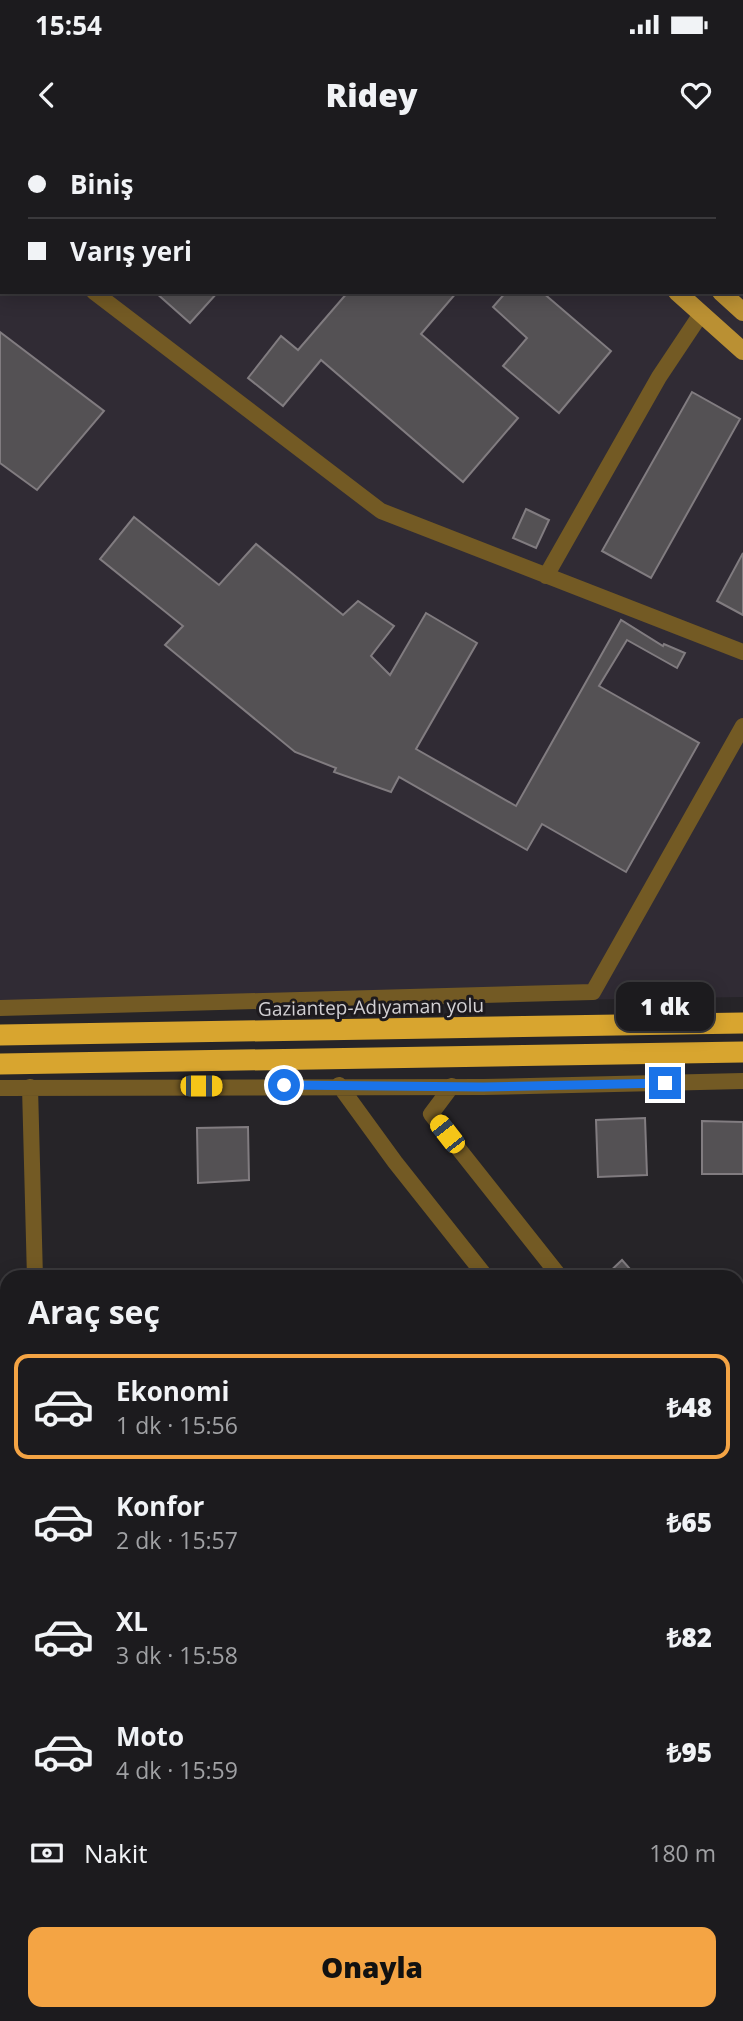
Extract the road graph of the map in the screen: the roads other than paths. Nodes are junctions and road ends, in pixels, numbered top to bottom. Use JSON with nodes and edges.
{"nodes":[{"id":1,"x":97,"y":294,"type":"edge"},
{"id":2,"x":679,"y":294,"type":"edge"},
{"id":3,"x":724,"y":294,"type":"edge"},
{"id":4,"x":741,"y":306,"type":"edge"},
{"id":5,"x":701,"y":313,"type":"junction"},
{"id":6,"x":743,"y":351,"type":"edge"},
{"id":7,"x":546,"y":576,"type":"junction"},
{"id":8,"x":743,"y":652,"type":"edge"},
{"id":9,"x":743,"y":726,"type":"edge"},
{"id":10,"x":0,"y":1007,"type":"edge"},
{"id":11,"x":743,"y":1023,"type":"edge"},
{"id":12,"x":0,"y":1035,"type":"edge"},
{"id":13,"x":743,"y":1052,"type":"edge"},
{"id":14,"x":0,"y":1064,"type":"edge"},
{"id":15,"x":743,"y":1081,"type":"edge"},
{"id":16,"x":339,"y":1085,"type":"junction"},
{"id":17,"x":452,"y":1086,"type":"junction"},
{"id":18,"x":30,"y":1087,"type":"junction"},
{"id":19,"x":0,"y":1088,"type":"edge"},
{"id":20,"x":35,"y":1270,"type":"edge"},
{"id":21,"x":481,"y":1270,"type":"edge"},
{"id":22,"x":555,"y":1270,"type":"edge"}],
"edges":[{"from":1,"to":7,"type":"street"},
{"from":2,"to":5,"type":"main road"},
{"from":3,"to":4,"type":"main road"},
{"from":5,"to":6,"type":"main road"},
{"from":5,"to":7,"type":"street"},
{"from":7,"to":8,"type":"street"},
{"from":9,"to":10,"type":"street"},
{"from":11,"to":12,"type":"highway","name":"Gaziantep-Adıyaman yolu"},
{"from":13,"to":14,"type":"highway"},
{"from":15,"to":17,"type":"street"},
{"from":16,"to":17,"type":"street"},
{"from":16,"to":18,"type":"street"},
{"from":16,"to":21,"type":"street"},
{"from":17,"to":22,"type":"street"},
{"from":18,"to":19,"type":"street"},
{"from":18,"to":20,"type":"street"}]}
